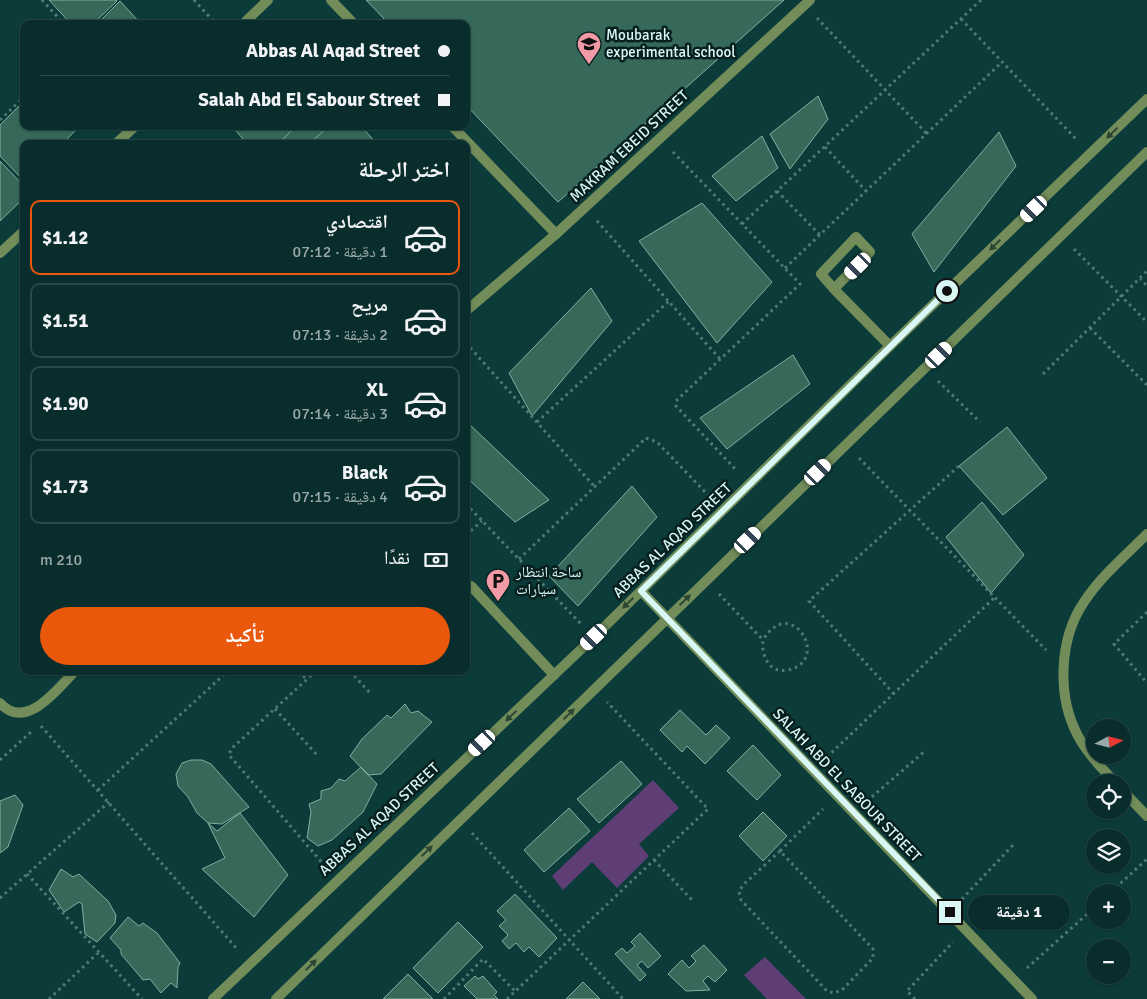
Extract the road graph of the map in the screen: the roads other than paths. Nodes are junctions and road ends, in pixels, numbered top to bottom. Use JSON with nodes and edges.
{"nodes":[{"id":1,"x":268,"y":0,"type":"edge"},
{"id":2,"x":331,"y":0,"type":"edge"},
{"id":3,"x":807,"y":2,"type":"edge"},
{"id":4,"x":247,"y":20,"type":"edge"},
{"id":5,"x":350,"y":20,"type":"edge"},
{"id":6,"x":1147,"y":98,"type":"edge"},
{"id":7,"x":131,"y":130,"type":"edge"},
{"id":8,"x":456,"y":130,"type":"edge"},
{"id":9,"x":120,"y":140,"type":"edge"},
{"id":10,"x":465,"y":140,"type":"edge"},
{"id":11,"x":470,"y":145,"type":"edge"},
{"id":12,"x":1147,"y":152,"type":"edge"},
{"id":13,"x":556,"y":234,"type":"junction"},
{"id":14,"x":20,"y":235,"type":"edge"},
{"id":15,"x":0,"y":253,"type":"edge"},
{"id":16,"x":834,"y":289,"type":"junction"},
{"id":17,"x":470,"y":308,"type":"edge"},
{"id":18,"x":890,"y":346,"type":"junction"},
{"id":19,"x":1147,"y":534,"type":"edge"},
{"id":20,"x":471,"y":586,"type":"dead end"},
{"id":21,"x":641,"y":591,"type":"junction"},
{"id":22,"x":667,"y":618,"type":"junction"},
{"id":23,"x":71,"y":675,"type":"edge"},
{"id":24,"x":554,"y":675,"type":"junction"},
{"id":25,"x":0,"y":703,"type":"edge"},
{"id":26,"x":1107,"y":774,"type":"edge"},
{"id":27,"x":1131,"y":799,"type":"edge"},
{"id":28,"x":1147,"y":816,"type":"edge"},
{"id":29,"x":214,"y":999,"type":"edge"},
{"id":30,"x":276,"y":999,"type":"edge"},
{"id":31,"x":1032,"y":999,"type":"edge"}],
"edges":[{"from":1,"to":4,"type":"street"},
{"from":2,"to":5,"type":"street"},
{"from":3,"to":13,"type":"street","name":"MAKRAM EBEID STREET"},
{"from":6,"to":18,"type":"street","name":"ABBAS AL AQAD STREET","one_way":true},
{"from":7,"to":9,"type":"street"},
{"from":8,"to":10,"type":"street"},
{"from":11,"to":13,"type":"street"},
{"from":22,"to":12,"type":"street","one_way":true},
{"from":13,"to":17,"type":"street","name":"MAKRAM EBEID STREET"},
{"from":14,"to":15,"type":"street"},
{"from":16,"to":16,"type":"street"},
{"from":16,"to":18,"type":"street"},
{"from":18,"to":21,"type":"street","name":"ABBAS AL AQAD STREET"},
{"from":19,"to":26,"type":"street"},
{"from":20,"to":24,"type":"street"},
{"from":21,"to":22,"type":"street","name":"SALAH ABD EL SABOUR STREET"},
{"from":21,"to":24,"type":"street","name":"ABBAS AL AQAD STREET","one_way":true},
{"from":30,"to":22,"type":"street","one_way":true},
{"from":22,"to":31,"type":"street","name":"SALAH ABD EL SABOUR STREET"},
{"from":23,"to":25,"type":"street"},
{"from":24,"to":29,"type":"street","name":"ABBAS AL AQAD STREET","one_way":true},
{"from":27,"to":28,"type":"street"}]}
